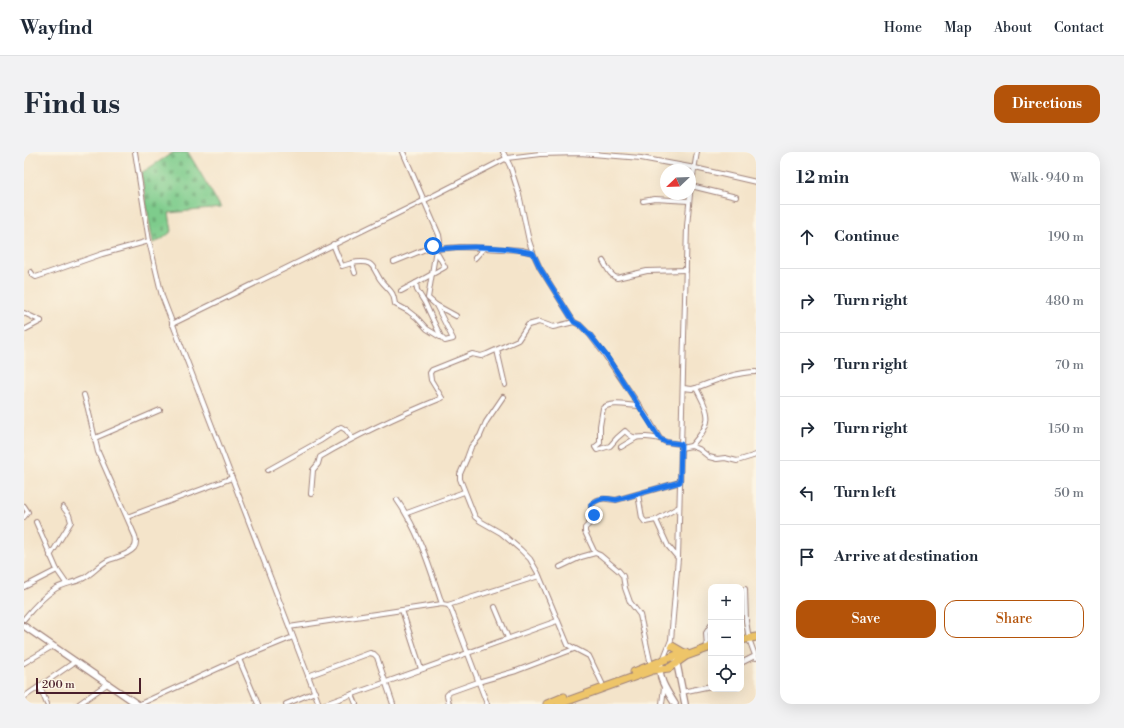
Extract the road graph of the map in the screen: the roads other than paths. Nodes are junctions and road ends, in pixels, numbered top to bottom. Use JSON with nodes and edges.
{"nodes":[{"id":1,"x":135,"y":152,"type":"edge"},
{"id":2,"x":403,"y":152,"type":"edge"},
{"id":3,"x":504,"y":152,"type":"edge"},
{"id":4,"x":697,"y":152,"type":"edge"},
{"id":5,"x":507,"y":158,"type":"junction"},
{"id":6,"x":673,"y":164,"type":"edge"},
{"id":7,"x":695,"y":164,"type":"edge"},
{"id":8,"x":696,"y":168,"type":"edge"},
{"id":9,"x":756,"y":182,"type":"edge"},
{"id":10,"x":696,"y":187,"type":"edge"},
{"id":11,"x":736,"y":197,"type":"dead end"},
{"id":12,"x":425,"y":200,"type":"junction"},
{"id":13,"x":643,"y":201,"type":"dead end"},
{"id":14,"x":689,"y":201,"type":"joint"},
{"id":15,"x":150,"y":241,"type":"junction"},
{"id":16,"x":333,"y":244,"type":"junction"},
{"id":17,"x":484,"y":248,"type":"junction"},
{"id":18,"x":436,"y":249,"type":"junction"},
{"id":19,"x":533,"y":253,"type":"junction"},
{"id":20,"x":475,"y":258,"type":"dead end"},
{"id":21,"x":603,"y":261,"type":"dead end"},
{"id":22,"x":394,"y":262,"type":"dead end"},
{"id":23,"x":352,"y":263,"type":"junction"},
{"id":24,"x":686,"y":270,"type":"junction"},
{"id":25,"x":31,"y":272,"type":"dead end"},
{"id":26,"x":354,"y":274,"type":"dead end"},
{"id":27,"x":431,"y":275,"type":"junction"},
{"id":28,"x":416,"y":283,"type":"junction"},
{"id":29,"x":401,"y":291,"type":"dead end"},
{"id":30,"x":436,"y":305,"type":"junction"},
{"id":31,"x":24,"y":314,"type":"edge"},
{"id":32,"x":456,"y":316,"type":"dead end"},
{"id":33,"x":574,"y":322,"type":"junction"},
{"id":34,"x":172,"y":324,"type":"junction"},
{"id":35,"x":24,"y":330,"type":"edge"},
{"id":36,"x":440,"y":337,"type":"junction"},
{"id":37,"x":497,"y":350,"type":"junction"},
{"id":38,"x":756,"y":372,"type":"edge"},
{"id":39,"x":505,"y":384,"type":"dead end"},
{"id":40,"x":683,"y":388,"type":"junction"},
{"id":41,"x":696,"y":388,"type":"junction"},
{"id":42,"x":84,"y":395,"type":"dead end"},
{"id":43,"x":503,"y":397,"type":"dead end"},
{"id":44,"x":640,"y":406,"type":"junction"},
{"id":45,"x":160,"y":410,"type":"dead end"},
{"id":46,"x":95,"y":438,"type":"junction"},
{"id":47,"x":352,"y":438,"type":"junction"},
{"id":48,"x":637,"y":438,"type":"junction"},
{"id":49,"x":660,"y":439,"type":"junction"},
{"id":50,"x":681,"y":446,"type":"junction"},
{"id":51,"x":691,"y":446,"type":"junction"},
{"id":52,"x":621,"y":447,"type":"dead end"},
{"id":53,"x":756,"y":455,"type":"edge"},
{"id":54,"x":268,"y":470,"type":"dead end"},
{"id":55,"x":232,"y":478,"type":"junction"},
{"id":56,"x":680,"y":482,"type":"junction"},
{"id":57,"x":464,"y":492,"type":"junction"},
{"id":58,"x":310,"y":494,"type":"dead end"},
{"id":59,"x":638,"y":494,"type":"junction"},
{"id":60,"x":397,"y":500,"type":"dead end"},
{"id":61,"x":24,"y":506,"type":"edge"},
{"id":62,"x":63,"y":507,"type":"dead end"},
{"id":63,"x":679,"y":507,"type":"junction"},
{"id":64,"x":406,"y":513,"type":"junction"},
{"id":65,"x":24,"y":517,"type":"edge"},
{"id":66,"x":127,"y":517,"type":"junction"},
{"id":67,"x":656,"y":520,"type":"junction"},
{"id":68,"x":36,"y":522,"type":"dead end"},
{"id":69,"x":595,"y":553,"type":"junction"},
{"id":70,"x":50,"y":556,"type":"junction"},
{"id":71,"x":678,"y":558,"type":"junction"},
{"id":72,"x":560,"y":567,"type":"dead end"},
{"id":73,"x":57,"y":570,"type":"junction"},
{"id":74,"x":539,"y":576,"type":"junction"},
{"id":75,"x":66,"y":583,"type":"junction"},
{"id":76,"x":24,"y":587,"type":"edge"},
{"id":77,"x":745,"y":589,"type":"dead end"},
{"id":78,"x":442,"y":604,"type":"junction"},
{"id":79,"x":448,"y":606,"type":"junction"},
{"id":80,"x":495,"y":607,"type":"dead end"},
{"id":81,"x":402,"y":610,"type":"junction"},
{"id":82,"x":24,"y":619,"type":"edge"},
{"id":83,"x":558,"y":621,"type":"junction"},
{"id":84,"x":24,"y":626,"type":"edge"},
{"id":85,"x":289,"y":627,"type":"junction"},
{"id":86,"x":708,"y":630,"type":"edge"},
{"id":87,"x":293,"y":637,"type":"junction"},
{"id":88,"x":508,"y":638,"type":"junction"},
{"id":89,"x":748,"y":639,"type":"edge"},
{"id":90,"x":671,"y":643,"type":"junction"},
{"id":91,"x":708,"y":643,"type":"edge"},
{"id":92,"x":53,"y":646,"type":"junction"},
{"id":93,"x":708,"y":648,"type":"edge"},
{"id":94,"x":574,"y":649,"type":"junction"},
{"id":95,"x":695,"y":652,"type":"junction"},
{"id":96,"x":467,"y":653,"type":"junction"},
{"id":97,"x":684,"y":653,"type":"junction"},
{"id":98,"x":756,"y":657,"type":"edge"},
{"id":99,"x":239,"y":659,"type":"junction"},
{"id":100,"x":676,"y":659,"type":"junction"},
{"id":101,"x":663,"y":660,"type":"junction"},
{"id":102,"x":76,"y":661,"type":"junction"},
{"id":103,"x":744,"y":662,"type":"edge"},
{"id":104,"x":24,"y":663,"type":"edge"},
{"id":105,"x":651,"y":665,"type":"junction"},
{"id":106,"x":422,"y":669,"type":"junction"},
{"id":107,"x":660,"y":670,"type":"junction"},
{"id":108,"x":308,"y":676,"type":"junction"},
{"id":109,"x":386,"y":682,"type":"junction"},
{"id":110,"x":478,"y":682,"type":"junction"},
{"id":111,"x":602,"y":683,"type":"junction"},
{"id":112,"x":108,"y":684,"type":"junction"},
{"id":113,"x":664,"y":684,"type":"junction"},
{"id":114,"x":40,"y":687,"type":"junction"},
{"id":115,"x":708,"y":687,"type":"edge"},
{"id":116,"x":314,"y":692,"type":"junction"},
{"id":117,"x":682,"y":692,"type":"junction"},
{"id":118,"x":352,"y":694,"type":"junction"},
{"id":119,"x":24,"y":697,"type":"edge"},
{"id":120,"x":569,"y":702,"type":"edge"},
{"id":121,"x":47,"y":704,"type":"edge"},
{"id":122,"x":79,"y":704,"type":"edge"},
{"id":123,"x":137,"y":704,"type":"edge"},
{"id":124,"x":140,"y":704,"type":"edge"},
{"id":125,"x":258,"y":704,"type":"edge"},
{"id":126,"x":286,"y":704,"type":"edge"},
{"id":127,"x":320,"y":704,"type":"edge"},
{"id":128,"x":325,"y":704,"type":"edge"},
{"id":129,"x":356,"y":704,"type":"edge"},
{"id":130,"x":393,"y":704,"type":"edge"},
{"id":131,"x":449,"y":704,"type":"edge"},
{"id":132,"x":487,"y":704,"type":"edge"},
{"id":133,"x":547,"y":704,"type":"edge"},
{"id":134,"x":559,"y":704,"type":"edge"},
{"id":135,"x":662,"y":704,"type":"edge"},
{"id":136,"x":675,"y":704,"type":"edge"},
{"id":137,"x":685,"y":704,"type":"edge"}],
"edges":[{"from":1,"to":15,"type":"street"},
{"from":2,"to":12,"type":"street"},
{"from":3,"to":5,"type":"street"},
{"from":4,"to":7,"type":"street"},
{"from":5,"to":6,"type":"street"},
{"from":5,"to":12,"type":"street"},
{"from":5,"to":19,"type":"street"},
{"from":8,"to":9,"type":"street"},
{"from":10,"to":11,"type":"street"},
{"from":12,"to":16,"type":"street"},
{"from":12,"to":18,"type":"street"},
{"from":13,"to":14,"type":"street"},
{"from":14,"to":24,"type":"street"},
{"from":15,"to":25,"type":"street"},
{"from":15,"to":34,"type":"street"},
{"from":16,"to":23,"type":"street"},
{"from":16,"to":34,"type":"street"},
{"from":17,"to":18,"type":"street"},
{"from":17,"to":19,"type":"street"},
{"from":17,"to":20,"type":"street"},
{"from":18,"to":22,"type":"street"},
{"from":18,"to":27,"type":"street"},
{"from":18,"to":27,"type":"street"},
{"from":19,"to":33,"type":"street"},
{"from":21,"to":24,"type":"street"},
{"from":23,"to":26,"type":"street"},
{"from":23,"to":36,"type":"street"},
{"from":24,"to":40,"type":"street"},
{"from":27,"to":28,"type":"street"},
{"from":27,"to":30,"type":"street"},
{"from":28,"to":29,"type":"street"},
{"from":28,"to":36,"type":"street"},
{"from":30,"to":32,"type":"street"},
{"from":30,"to":36,"type":"street"},
{"from":31,"to":35,"type":"street"},
{"from":33,"to":37,"type":"street"},
{"from":33,"to":44,"type":"street"},
{"from":34,"to":55,"type":"street"},
{"from":37,"to":39,"type":"street"},
{"from":37,"to":47,"type":"street"},
{"from":38,"to":41,"type":"street"},
{"from":40,"to":41,"type":"street"},
{"from":40,"to":50,"type":"street"},
{"from":41,"to":51,"type":"street"},
{"from":42,"to":46,"type":"street"},
{"from":43,"to":57,"type":"street"},
{"from":44,"to":48,"type":"street"},
{"from":44,"to":49,"type":"street"},
{"from":45,"to":46,"type":"street"},
{"from":46,"to":66,"type":"street"},
{"from":47,"to":54,"type":"street"},
{"from":47,"to":58,"type":"street"},
{"from":48,"to":49,"type":"street"},
{"from":48,"to":52,"type":"street"},
{"from":49,"to":50,"type":"street"},
{"from":50,"to":51,"type":"street"},
{"from":50,"to":56,"type":"street"},
{"from":51,"to":53,"type":"street"},
{"from":55,"to":66,"type":"street"},
{"from":55,"to":85,"type":"street"},
{"from":56,"to":59,"type":"street"},
{"from":56,"to":63,"type":"street"},
{"from":57,"to":64,"type":"street"},
{"from":57,"to":74,"type":"street"},
{"from":59,"to":67,"type":"street"},
{"from":59,"to":69,"type":"street"},
{"from":60,"to":64,"type":"street"},
{"from":61,"to":65,"type":"street"},
{"from":62,"to":70,"type":"street"},
{"from":63,"to":67,"type":"street"},
{"from":63,"to":71,"type":"street"},
{"from":64,"to":78,"type":"street"},
{"from":66,"to":75,"type":"street"},
{"from":67,"to":71,"type":"street"},
{"from":68,"to":70,"type":"street"},
{"from":69,"to":72,"type":"street"},
{"from":69,"to":105,"type":"street"},
{"from":70,"to":73,"type":"street"},
{"from":71,"to":90,"type":"street"},
{"from":73,"to":75,"type":"street"},
{"from":73,"to":76,"type":"street"},
{"from":74,"to":79,"type":"street"},
{"from":74,"to":83,"type":"street"},
{"from":75,"to":82,"type":"street"},
{"from":77,"to":89,"type":"street"},
{"from":78,"to":79,"type":"street"},
{"from":78,"to":81,"type":"street"},
{"from":79,"to":96,"type":"street"},
{"from":80,"to":88,"type":"street"},
{"from":81,"to":85,"type":"street"},
{"from":81,"to":106,"type":"street"},
{"from":83,"to":88,"type":"street"},
{"from":83,"to":94,"type":"street"},
{"from":84,"to":92,"type":"street"},
{"from":85,"to":87,"type":"street"},
{"from":86,"to":91,"type":"street"},
{"from":87,"to":99,"type":"street"},
{"from":87,"to":108,"type":"street"},
{"from":88,"to":96,"type":"street"},
{"from":89,"to":98,"type":"street"},
{"from":90,"to":97,"type":"highway"},
{"from":90,"to":100,"type":"street"},
{"from":90,"to":101,"type":"street"},
{"from":92,"to":102,"type":"street"},
{"from":92,"to":104,"type":"street"},
{"from":93,"to":95,"type":"highway"},
{"from":94,"to":110,"type":"street"},
{"from":94,"to":111,"type":"street"},
{"from":95,"to":97,"type":"highway"},
{"from":95,"to":100,"type":"highway"},
{"from":96,"to":106,"type":"street"},
{"from":96,"to":110,"type":"street"},
{"from":97,"to":100,"type":"highway"},
{"from":98,"to":103,"type":"street"},
{"from":99,"to":124,"type":"street"},
{"from":99,"to":125,"type":"street"},
{"from":100,"to":101,"type":"highway"},
{"from":100,"to":107,"type":"highway"},
{"from":100,"to":117,"type":"street"},
{"from":101,"to":105,"type":"highway"},
{"from":101,"to":107,"type":"street"},
{"from":102,"to":112,"type":"street"},
{"from":102,"to":114,"type":"street"},
{"from":105,"to":111,"type":"highway"},
{"from":106,"to":109,"type":"street"},
{"from":107,"to":113,"type":"street"},
{"from":107,"to":120,"type":"highway"},
{"from":108,"to":109,"type":"street"},
{"from":108,"to":116,"type":"street"},
{"from":109,"to":118,"type":"street"},
{"from":109,"to":130,"type":"street"},
{"from":110,"to":131,"type":"street"},
{"from":110,"to":132,"type":"street"},
{"from":111,"to":133,"type":"highway"},
{"from":112,"to":122,"type":"street"},
{"from":112,"to":123,"type":"street"},
{"from":113,"to":135,"type":"street"},
{"from":113,"to":136,"type":"street"},
{"from":114,"to":119,"type":"street"},
{"from":114,"to":121,"type":"street"},
{"from":115,"to":117,"type":"street"},
{"from":116,"to":126,"type":"street"},
{"from":116,"to":127,"type":"street"},
{"from":117,"to":137,"type":"street"},
{"from":118,"to":128,"type":"street"},
{"from":118,"to":129,"type":"street"},
{"from":120,"to":134,"type":"highway"}]}
